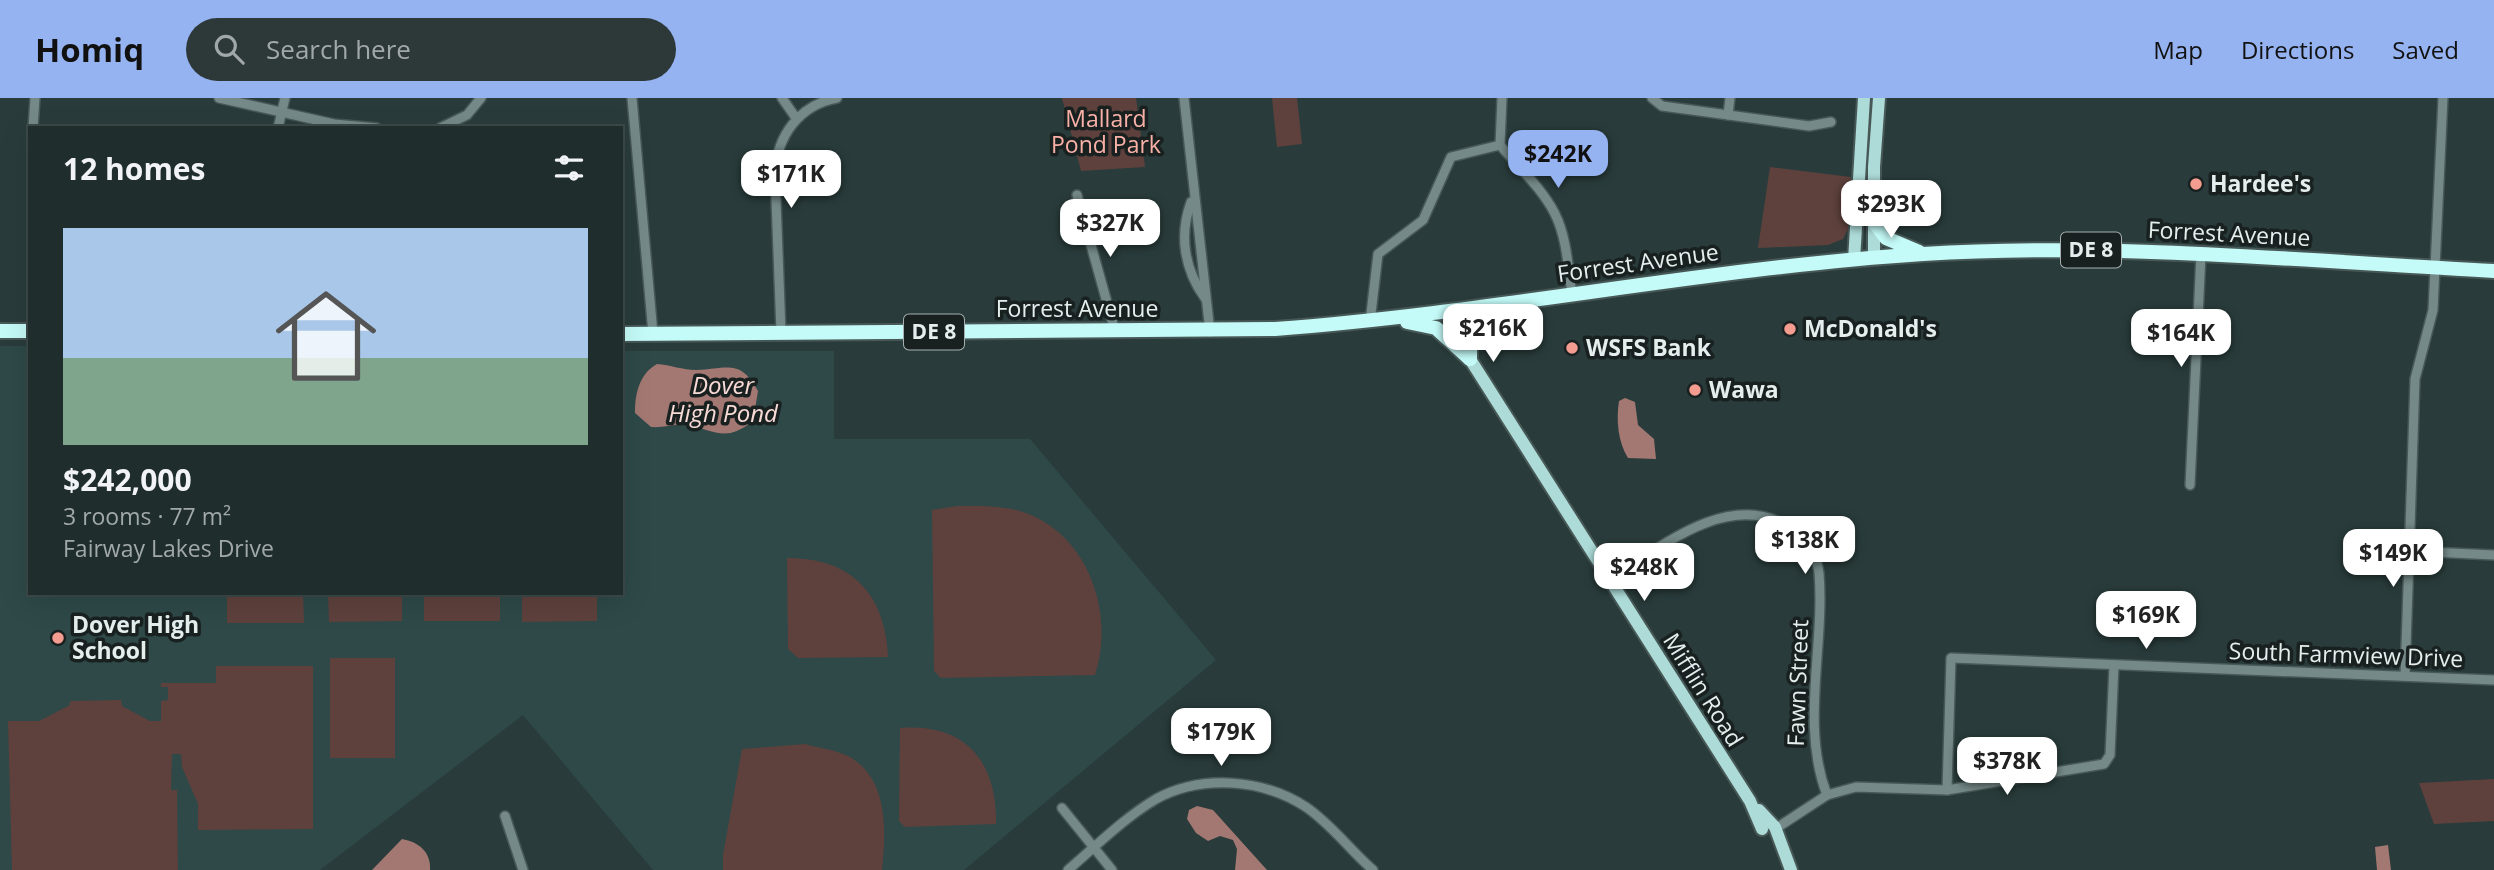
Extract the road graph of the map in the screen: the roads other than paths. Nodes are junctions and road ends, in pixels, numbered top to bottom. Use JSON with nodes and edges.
{"nodes":[{"id":1,"x":35,"y":98,"type":"edge"},
{"id":2,"x":219,"y":98,"type":"edge"},
{"id":3,"x":285,"y":98,"type":"edge"},
{"id":4,"x":481,"y":98,"type":"edge"},
{"id":5,"x":632,"y":98,"type":"edge"},
{"id":6,"x":782,"y":98,"type":"edge"},
{"id":7,"x":837,"y":98,"type":"edge"},
{"id":8,"x":1184,"y":98,"type":"edge"},
{"id":9,"x":1502,"y":98,"type":"edge"},
{"id":10,"x":1652,"y":98,"type":"edge"},
{"id":11,"x":1730,"y":98,"type":"edge"},
{"id":12,"x":1864,"y":98,"type":"edge"},
{"id":13,"x":1879,"y":98,"type":"edge"},
{"id":14,"x":2443,"y":98,"type":"edge"},
{"id":15,"x":282,"y":113,"type":"junction"},
{"id":16,"x":1728,"y":115,"type":"junction"},
{"id":17,"x":796,"y":118,"type":"junction"},
{"id":18,"x":1831,"y":122,"type":"dead end"},
{"id":19,"x":33,"y":126,"type":"edge"},
{"id":20,"x":279,"y":126,"type":"edge"},
{"id":21,"x":356,"y":126,"type":"edge"},
{"id":22,"x":444,"y":126,"type":"edge"},
{"id":23,"x":1500,"y":145,"type":"junction"},
{"id":24,"x":1077,"y":195,"type":"dead end"},
{"id":25,"x":1874,"y":222,"type":"junction"},
{"id":26,"x":1924,"y":254,"type":"junction"},
{"id":27,"x":2201,"y":254,"type":"junction"},
{"id":28,"x":1874,"y":258,"type":"junction"},
{"id":29,"x":1854,"y":260,"type":"junction"},
{"id":30,"x":2435,"y":268,"type":"junction"},
{"id":31,"x":2494,"y":271,"type":"edge"},
{"id":32,"x":1572,"y":294,"type":"junction"},
{"id":33,"x":1501,"y":304,"type":"junction"},
{"id":34,"x":1455,"y":310,"type":"junction"},
{"id":35,"x":1388,"y":320,"type":"junction"},
{"id":36,"x":1370,"y":322,"type":"junction"},
{"id":37,"x":0,"y":331,"type":"edge"},
{"id":38,"x":28,"y":331,"type":"edge"},
{"id":39,"x":1115,"y":331,"type":"junction"},
{"id":40,"x":1210,"y":331,"type":"junction"},
{"id":41,"x":780,"y":332,"type":"junction"},
{"id":42,"x":623,"y":334,"type":"edge"},
{"id":43,"x":653,"y":334,"type":"junction"},
{"id":44,"x":1469,"y":359,"type":"junction"},
{"id":45,"x":2190,"y":485,"type":"dead end"},
{"id":46,"x":2409,"y":551,"type":"junction"},
{"id":47,"x":2494,"y":555,"type":"edge"},
{"id":48,"x":1610,"y":580,"type":"junction"},
{"id":49,"x":2114,"y":665,"type":"junction"},
{"id":50,"x":2405,"y":676,"type":"junction"},
{"id":51,"x":2494,"y":680,"type":"edge"},
{"id":52,"x":1947,"y":790,"type":"junction"},
{"id":53,"x":1827,"y":795,"type":"junction"},
{"id":54,"x":1062,"y":808,"type":"dead end"},
{"id":55,"x":505,"y":816,"type":"dead end"},
{"id":56,"x":1770,"y":829,"type":"junction"},
{"id":57,"x":1094,"y":848,"type":"junction"},
{"id":58,"x":523,"y":870,"type":"edge"},
{"id":59,"x":1068,"y":870,"type":"edge"},
{"id":60,"x":1112,"y":870,"type":"edge"},
{"id":61,"x":1373,"y":870,"type":"edge"},
{"id":62,"x":1790,"y":870,"type":"edge"}],
"edges":[{"from":1,"to":19,"type":"street"},
{"from":2,"to":15,"type":"street"},
{"from":3,"to":15,"type":"street"},
{"from":4,"to":22,"type":"street"},
{"from":5,"to":43,"type":"street"},
{"from":6,"to":17,"type":"street"},
{"from":7,"to":17,"type":"street"},
{"from":8,"to":40,"type":"street"},
{"from":9,"to":23,"type":"street"},
{"from":10,"to":16,"type":"street"},
{"from":11,"to":16,"type":"street"},
{"from":12,"to":29,"type":"main road"},
{"from":13,"to":25,"type":"main road"},
{"from":14,"to":30,"type":"street"},
{"from":15,"to":20,"type":"street"},
{"from":15,"to":21,"type":"street"},
{"from":16,"to":18,"type":"street"},
{"from":17,"to":41,"type":"street"},
{"from":23,"to":32,"type":"street"},
{"from":23,"to":36,"type":"street"},
{"from":24,"to":39,"type":"street"},
{"from":25,"to":26,"type":"highway"},
{"from":25,"to":28,"type":"main road"},
{"from":26,"to":27,"type":"highway","name":"Forrest Avenue","number":"DE 8"},
{"from":26,"to":28,"type":"highway","name":"Forrest Avenue","number":"DE 8"},
{"from":27,"to":30,"type":"highway","name":"Forrest Avenue","number":"DE 8"},
{"from":27,"to":45,"type":"street"},
{"from":28,"to":29,"type":"highway","name":"Forrest Avenue","number":"DE 8"},
{"from":29,"to":32,"type":"highway","name":"Forrest Avenue","number":"DE 8"},
{"from":30,"to":31,"type":"highway","name":"Forrest Avenue","number":"DE 8"},
{"from":30,"to":46,"type":"street"},
{"from":32,"to":33,"type":"highway","name":"Forrest Avenue","number":"DE 8"},
{"from":33,"to":34,"type":"highway","name":"Forrest Avenue","number":"DE 8"},
{"from":33,"to":44,"type":"highway"},
{"from":34,"to":35,"type":"highway","name":"Forrest Avenue","number":"DE 8"},
{"from":34,"to":44,"type":"main road","name":"Mifflin Road"},
{"from":35,"to":36,"type":"highway","name":"Forrest Avenue","number":"DE 8"},
{"from":35,"to":44,"type":"highway"},
{"from":36,"to":40,"type":"highway","name":"Forrest Avenue","number":"DE 8"},
{"from":37,"to":38,"type":"highway"},
{"from":39,"to":40,"type":"highway","name":"Forrest Avenue","number":"DE 8"},
{"from":39,"to":41,"type":"highway","name":"Forrest Avenue","number":"DE 8"},
{"from":41,"to":43,"type":"highway","name":"Forrest Avenue","number":"DE 8"},
{"from":42,"to":43,"type":"highway","name":"Forrest Avenue","number":"DE 8"},
{"from":44,"to":48,"type":"main road","name":"Mifflin Road"},
{"from":46,"to":47,"type":"street"},
{"from":46,"to":50,"type":"street"},
{"from":48,"to":53,"type":"street","name":"Fawn Street"},
{"from":48,"to":56,"type":"main road","name":"Mifflin Road"},
{"from":49,"to":50,"type":"street","name":"South Farmview Drive"},
{"from":49,"to":52,"type":"street"},
{"from":49,"to":52,"type":"street","name":"South Farmview Drive"},
{"from":50,"to":51,"type":"street","name":"South Farmview Drive"},
{"from":52,"to":53,"type":"street"},
{"from":53,"to":56,"type":"street"},
{"from":54,"to":57,"type":"street"},
{"from":55,"to":58,"type":"street"},
{"from":56,"to":62,"type":"main road","name":"Mifflin Road"},
{"from":57,"to":59,"type":"street"},
{"from":57,"to":60,"type":"street"},
{"from":57,"to":61,"type":"street"}]}
